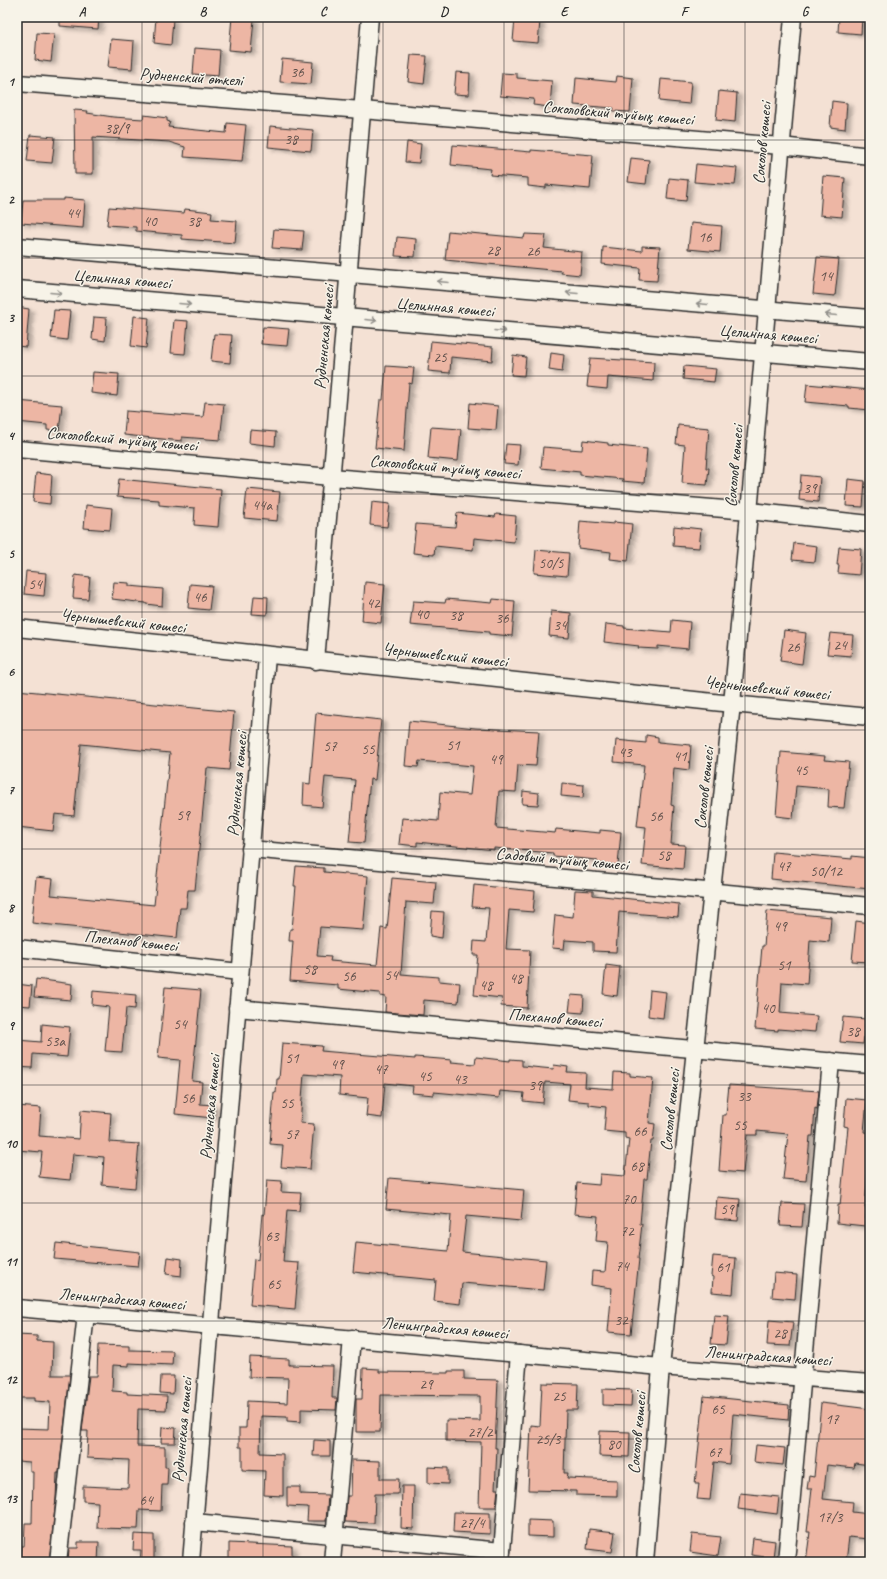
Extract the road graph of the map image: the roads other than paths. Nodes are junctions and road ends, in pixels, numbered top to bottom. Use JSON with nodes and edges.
{"nodes":[{"id":1,"x":370,"y":17,"type":"edge"},
{"id":2,"x":793,"y":17,"type":"edge"},
{"id":3,"x":17,"y":83,"type":"edge"},
{"id":4,"x":362,"y":110,"type":"junction"},
{"id":5,"x":781,"y":146,"type":"junction"},
{"id":6,"x":870,"y":156,"type":"edge"},
{"id":7,"x":17,"y":246,"type":"edge"},
{"id":8,"x":348,"y":274,"type":"junction"},
{"id":9,"x":17,"y":289,"type":"edge"},
{"id":10,"x":767,"y":310,"type":"junction"},
{"id":11,"x":345,"y":317,"type":"junction"},
{"id":12,"x":870,"y":318,"type":"edge"},
{"id":13,"x":763,"y":353,"type":"junction"},
{"id":14,"x":870,"y":362,"type":"edge"},
{"id":15,"x":17,"y":449,"type":"edge"},
{"id":16,"x":331,"y":477,"type":"junction"},
{"id":17,"x":749,"y":511,"type":"junction"},
{"id":18,"x":870,"y":524,"type":"edge"},
{"id":19,"x":17,"y":628,"type":"edge"},
{"id":20,"x":267,"y":656,"type":"junction"},
{"id":21,"x":316,"y":661,"type":"junction"},
{"id":22,"x":732,"y":704,"type":"junction"},
{"id":23,"x":870,"y":717,"type":"edge"},
{"id":24,"x":250,"y":849,"type":"junction"},
{"id":25,"x":712,"y":892,"type":"junction"},
{"id":26,"x":870,"y":906,"type":"edge"},
{"id":27,"x":17,"y":948,"type":"edge"},
{"id":28,"x":240,"y":972,"type":"junction"},
{"id":29,"x":237,"y":1008,"type":"junction"},
{"id":30,"x":695,"y":1050,"type":"junction"},
{"id":31,"x":831,"y":1061,"type":"junction"},
{"id":32,"x":870,"y":1065,"type":"edge"},
{"id":33,"x":17,"y":1308,"type":"edge"},
{"id":34,"x":86,"y":1314,"type":"junction"},
{"id":35,"x":210,"y":1326,"type":"junction"},
{"id":36,"x":352,"y":1338,"type":"junction"},
{"id":37,"x":519,"y":1354,"type":"junction"},
{"id":38,"x":661,"y":1367,"type":"junction"},
{"id":39,"x":802,"y":1378,"type":"junction"},
{"id":40,"x":870,"y":1383,"type":"edge"},
{"id":41,"x":194,"y":1522,"type":"junction"},
{"id":42,"x":334,"y":1535,"type":"junction"},
{"id":43,"x":501,"y":1556,"type":"edge"},
{"id":44,"x":58,"y":1562,"type":"edge"},
{"id":45,"x":190,"y":1562,"type":"edge"},
{"id":46,"x":332,"y":1562,"type":"edge"},
{"id":47,"x":645,"y":1562,"type":"edge"},
{"id":48,"x":786,"y":1562,"type":"edge"}],
"edges":[{"from":1,"to":4,"type":"street","name":"Рудненская көшесі"},
{"from":2,"to":5,"type":"street","name":"Соколов көшесі"},
{"from":3,"to":4,"type":"street","name":"Рудненский өткелі"},
{"from":4,"to":5,"type":"street","name":"Соколовский тұйық көшесі"},
{"from":4,"to":8,"type":"street","name":"Рудненская көшесі"},
{"from":5,"to":6,"type":"street","name":"Соколовский тұйық көшесі"},
{"from":5,"to":10,"type":"street","name":"Соколов көшесі"},
{"from":7,"to":8,"type":"street","name":"Целинная көшесі"},
{"from":10,"to":8,"type":"street","name":"Целинная көшесі","one_way":true},
{"from":8,"to":11,"type":"street","name":"Рудненская көшесі"},
{"from":9,"to":11,"type":"street","name":"Целинная көшесі","one_way":true},
{"from":12,"to":10,"type":"street","name":"Целинная көшесі","one_way":true},
{"from":10,"to":13,"type":"street","name":"Соколов көшесі"},
{"from":11,"to":13,"type":"street","name":"Целинная көшесі","one_way":true},
{"from":11,"to":16,"type":"street","name":"Рудненская көшесі"},
{"from":13,"to":14,"type":"street","name":"Целинная көшесі"},
{"from":13,"to":17,"type":"street","name":"Соколов көшесі"},
{"from":15,"to":16,"type":"street","name":"Соколовский тұйық көшесі"},
{"from":16,"to":17,"type":"street","name":"Соколовский тұйық көшесі"},
{"from":16,"to":21,"type":"street","name":"Рудненская көшесі"},
{"from":17,"to":18,"type":"street","name":"Соколовский тұйық көшесі"},
{"from":17,"to":22,"type":"street","name":"Соколов көшесі"},
{"from":19,"to":20,"type":"street","name":"Чернышевский көшесі"},
{"from":20,"to":21,"type":"street","name":"Чернышевский көшесі"},
{"from":20,"to":24,"type":"street","name":"Рудненская көшесі"},
{"from":21,"to":22,"type":"street","name":"Чернышевский көшесі"},
{"from":22,"to":23,"type":"street","name":"Чернышевский көшесі"},
{"from":22,"to":25,"type":"street","name":"Соколов көшесі"},
{"from":24,"to":25,"type":"street","name":"Садовый тұйық көшесі"},
{"from":24,"to":28,"type":"street","name":"Рудненская көшесі"},
{"from":25,"to":26,"type":"street","name":"Садовый тұйық көшесі"},
{"from":25,"to":30,"type":"street","name":"Соколов көшесі"},
{"from":27,"to":28,"type":"street","name":"Плеханов көшесі"},
{"from":28,"to":29,"type":"street","name":"Рудненская көшесі"},
{"from":29,"to":30,"type":"street","name":"Плеханов көшесі"},
{"from":29,"to":35,"type":"street","name":"Рудненская көшесі"},
{"from":30,"to":31,"type":"street","name":"Плеханов көшесі"},
{"from":30,"to":38,"type":"street","name":"Соколов көшесі"},
{"from":31,"to":32,"type":"street","name":"Плеханов көшесі"},
{"from":31,"to":39,"type":"street"},
{"from":33,"to":34,"type":"street","name":"Ленинградская көшесі"},
{"from":34,"to":35,"type":"street","name":"Ленинградская көшесі"},
{"from":34,"to":44,"type":"street"},
{"from":35,"to":36,"type":"street","name":"Ленинградская көшесі"},
{"from":35,"to":41,"type":"street","name":"Рудненская көшесі"},
{"from":36,"to":37,"type":"street","name":"Ленинградская көшесі"},
{"from":36,"to":42,"type":"street"},
{"from":37,"to":38,"type":"street","name":"Ленинградская көшесі"},
{"from":37,"to":43,"type":"street"},
{"from":38,"to":39,"type":"street","name":"Ленинградская көшесі"},
{"from":38,"to":47,"type":"street","name":"Соколов көшесі"},
{"from":39,"to":40,"type":"street","name":"Ленинградская көшесі"},
{"from":39,"to":48,"type":"street"},
{"from":41,"to":42,"type":"street"},
{"from":41,"to":45,"type":"street","name":"Рудненская көшесі"},
{"from":42,"to":43,"type":"street"},
{"from":42,"to":46,"type":"street"}]}
